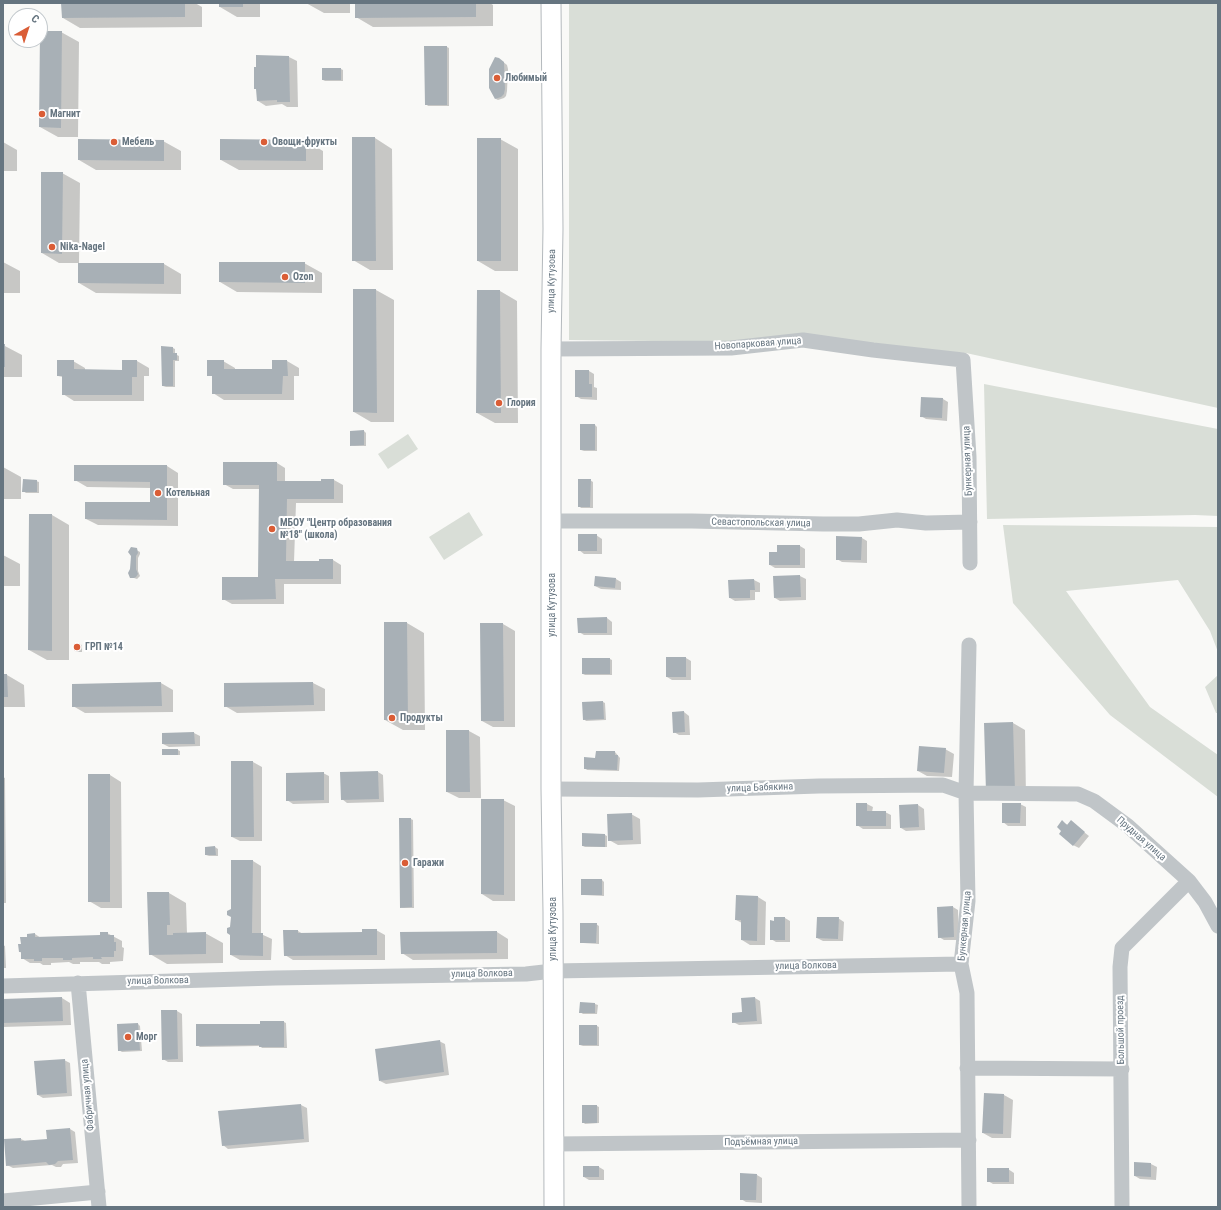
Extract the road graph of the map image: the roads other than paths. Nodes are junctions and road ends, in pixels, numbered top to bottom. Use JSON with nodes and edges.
{"nodes":[{"id":1,"x":550,"y":3,"type":"edge"},
{"id":2,"x":551,"y":349,"type":"junction"},
{"id":3,"x":963,"y":360,"type":"joint"},
{"id":4,"x":552,"y":521,"type":"junction"},
{"id":5,"x":970,"y":522,"type":"junction"},
{"id":6,"x":970,"y":563,"type":"dead end"},
{"id":7,"x":969,"y":645,"type":"dead end"},
{"id":8,"x":551,"y":789,"type":"junction"},
{"id":9,"x":966,"y":793,"type":"junction"},
{"id":10,"x":1189,"y":881,"type":"junction"},
{"id":11,"x":1218,"y":926,"type":"edge"},
{"id":12,"x":961,"y":964,"type":"junction"},
{"id":13,"x":553,"y":971,"type":"junction"},
{"id":14,"x":78,"y":983,"type":"junction"},
{"id":15,"x":3,"y":986,"type":"edge"},
{"id":16,"x":967,"y":1068,"type":"junction"},
{"id":17,"x":1122,"y":1069,"type":"junction"},
{"id":18,"x":969,"y":1140,"type":"junction"},
{"id":19,"x":554,"y":1144,"type":"junction"},
{"id":20,"x":98,"y":1192,"type":"junction"},
{"id":21,"x":3,"y":1200,"type":"edge"},
{"id":22,"x":99,"y":1207,"type":"edge"},
{"id":23,"x":554,"y":1207,"type":"edge"},
{"id":24,"x":969,"y":1207,"type":"edge"},
{"id":25,"x":1122,"y":1207,"type":"edge"}],
"edges":[{"from":1,"to":2,"type":"main road","name":"улица Кутузова"},
{"from":2,"to":3,"type":"street","name":"Новопарковая улица"},
{"from":2,"to":4,"type":"main road","name":"улица Кутузова"},
{"from":3,"to":5,"type":"street","name":"Бункерная улица"},
{"from":4,"to":5,"type":"street","name":"Севастопольская улица"},
{"from":4,"to":8,"type":"main road","name":"улица Кутузова"},
{"from":5,"to":6,"type":"street","name":"Бункерная улица"},
{"from":7,"to":9,"type":"street","name":"Бункерная улица"},
{"from":8,"to":9,"type":"street","name":"улица Бабякина"},
{"from":8,"to":13,"type":"main road","name":"улица Кутузова"},
{"from":9,"to":10,"type":"street","name":"Прудная улица"},
{"from":9,"to":12,"type":"street","name":"Бункерная улица"},
{"from":10,"to":11,"type":"street","name":"Прудная улица"},
{"from":10,"to":17,"type":"street","name":"Большой проезд"},
{"from":12,"to":13,"type":"street","name":"улица Волкова"},
{"from":12,"to":16,"type":"street","name":"Бункерная улица"},
{"from":13,"to":14,"type":"street","name":"улица Волкова"},
{"from":13,"to":19,"type":"main road","name":"улица Кутузова"},
{"from":14,"to":15,"type":"street","name":"улица Волкова"},
{"from":14,"to":20,"type":"street","name":"Фабричная улица"},
{"from":16,"to":17,"type":"street"},
{"from":16,"to":18,"type":"street","name":"Бункерная улица"},
{"from":17,"to":25,"type":"street","name":"Большой проезд"},
{"from":18,"to":19,"type":"street","name":"Подъёмная улица"},
{"from":18,"to":24,"type":"street","name":"Бункерная улица"},
{"from":19,"to":23,"type":"main road","name":"улица Кутузова"},
{"from":20,"to":21,"type":"street"},
{"from":20,"to":22,"type":"street","name":"Фабричная улица"}]}
